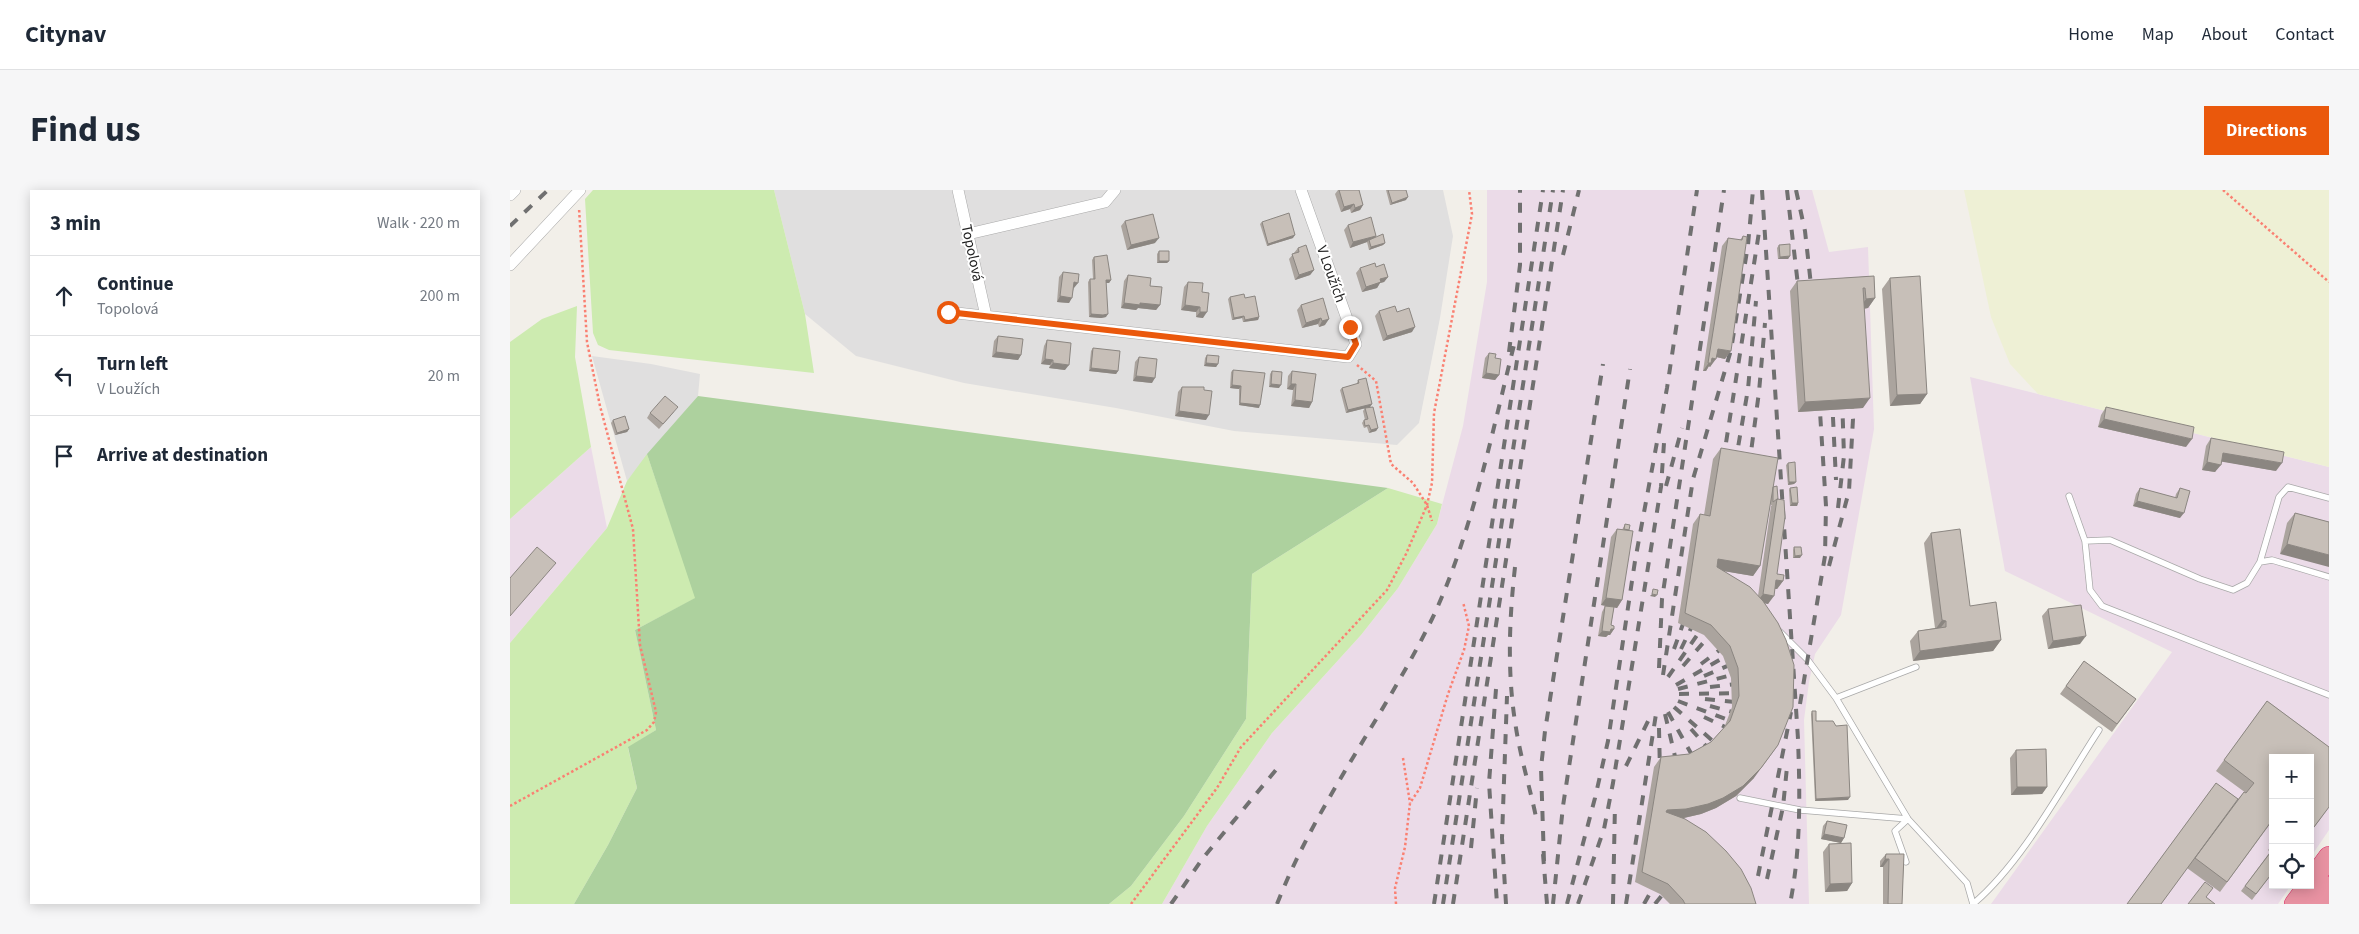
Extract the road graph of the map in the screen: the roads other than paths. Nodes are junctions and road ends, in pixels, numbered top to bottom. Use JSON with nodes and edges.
{"nodes":[{"id":1,"x":515,"y":190,"type":"edge"},
{"id":2,"x":958,"y":190,"type":"edge"},
{"id":3,"x":1115,"y":190,"type":"edge"},
{"id":4,"x":1301,"y":190,"type":"edge"},
{"id":5,"x":580,"y":191,"type":"edge"},
{"id":6,"x":510,"y":195,"type":"edge"},
{"id":7,"x":968,"y":234,"type":"junction"},
{"id":8,"x":510,"y":265,"type":"edge"},
{"id":9,"x":948,"y":312,"type":"dead end"},
{"id":10,"x":986,"y":316,"type":"junction"},
{"id":11,"x":2069,"y":496,"type":"dead end"},
{"id":12,"x":2329,"y":498,"type":"edge"},
{"id":13,"x":2085,"y":541,"type":"junction"},
{"id":14,"x":2260,"y":562,"type":"junction"},
{"id":15,"x":2329,"y":577,"type":"edge"},
{"id":16,"x":1776,"y":628,"type":"edge"},
{"id":17,"x":1916,"y":667,"type":"dead end"},
{"id":18,"x":2329,"y":695,"type":"edge"},
{"id":19,"x":1836,"y":698,"type":"junction"},
{"id":20,"x":2099,"y":730,"type":"dead end"},
{"id":21,"x":1740,"y":798,"type":"edge"},
{"id":22,"x":1908,"y":819,"type":"junction"},
{"id":23,"x":2329,"y":857,"type":"edge"},
{"id":24,"x":1906,"y":862,"type":"edge"},
{"id":25,"x":2314,"y":877,"type":"edge"},
{"id":26,"x":2329,"y":887,"type":"edge"},
{"id":27,"x":2306,"y":889,"type":"edge"},
{"id":28,"x":2295,"y":904,"type":"edge"},
{"id":29,"x":2316,"y":904,"type":"edge"}],
"edges":[{"from":1,"to":6,"type":"street"},
{"from":2,"to":7,"type":"street","name":"Topolová"},
{"from":3,"to":7,"type":"street"},
{"from":4,"to":10,"type":"street","name":"V Loužích"},
{"from":5,"to":8,"type":"street"},
{"from":7,"to":10,"type":"street","name":"Topolová"},
{"from":9,"to":10,"type":"street"},
{"from":11,"to":13,"type":"lane"},
{"from":12,"to":14,"type":"lane"},
{"from":13,"to":14,"type":"lane"},
{"from":13,"to":18,"type":"lane"},
{"from":14,"to":15,"type":"lane"},
{"from":16,"to":19,"type":"lane"},
{"from":17,"to":19,"type":"lane"},
{"from":19,"to":22,"type":"lane"},
{"from":20,"to":22,"type":"lane"},
{"from":21,"to":22,"type":"lane"},
{"from":22,"to":24,"type":"lane"},
{"from":23,"to":25,"type":"highway"},
{"from":26,"to":29,"type":"highway"},
{"from":27,"to":28,"type":"highway"}]}
